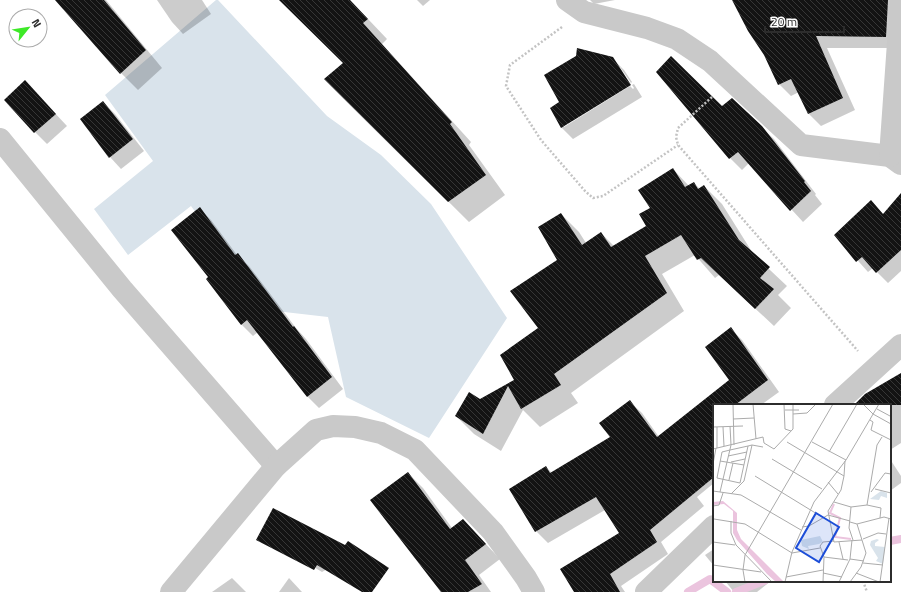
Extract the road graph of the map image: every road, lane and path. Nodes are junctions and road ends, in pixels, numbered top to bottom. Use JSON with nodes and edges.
{"nodes":[{"id":1,"x":901,"y":0,"type":"edge"},
{"id":2,"x":575,"y":6,"type":"edge"},
{"id":3,"x":732,"y":80,"type":"junction"},
{"id":4,"x":0,"y":140,"type":"edge"},
{"id":5,"x":678,"y":145,"type":"junction"},
{"id":6,"x":896,"y":160,"type":"edge"},
{"id":7,"x":901,"y":345,"type":"edge"},
{"id":8,"x":874,"y":370,"type":"junction"},
{"id":9,"x":836,"y":404,"type":"edge"},
{"id":10,"x":276,"y":466,"type":"junction"},
{"id":11,"x":713,"y":527,"type":"edge"},
{"id":12,"x":863,"y":582,"type":"edge"},
{"id":13,"x":172,"y":592,"type":"edge"},
{"id":14,"x":534,"y":592,"type":"edge"},
{"id":15,"x":646,"y":592,"type":"edge"},
{"id":16,"x":867,"y":592,"type":"edge"}],
"edges":[{"from":1,"to":6,"type":"street"},
{"from":2,"to":3,"type":"street"},
{"from":2,"to":5,"type":"path"},
{"from":3,"to":5,"type":"path"},
{"from":3,"to":6,"type":"street"},
{"from":4,"to":10,"type":"street"},
{"from":5,"to":8,"type":"path"},
{"from":7,"to":8,"type":"street"},
{"from":8,"to":9,"type":"street"},
{"from":10,"to":13,"type":"street"},
{"from":10,"to":14,"type":"street"},
{"from":11,"to":15,"type":"street"},
{"from":12,"to":16,"type":"path"}]}
